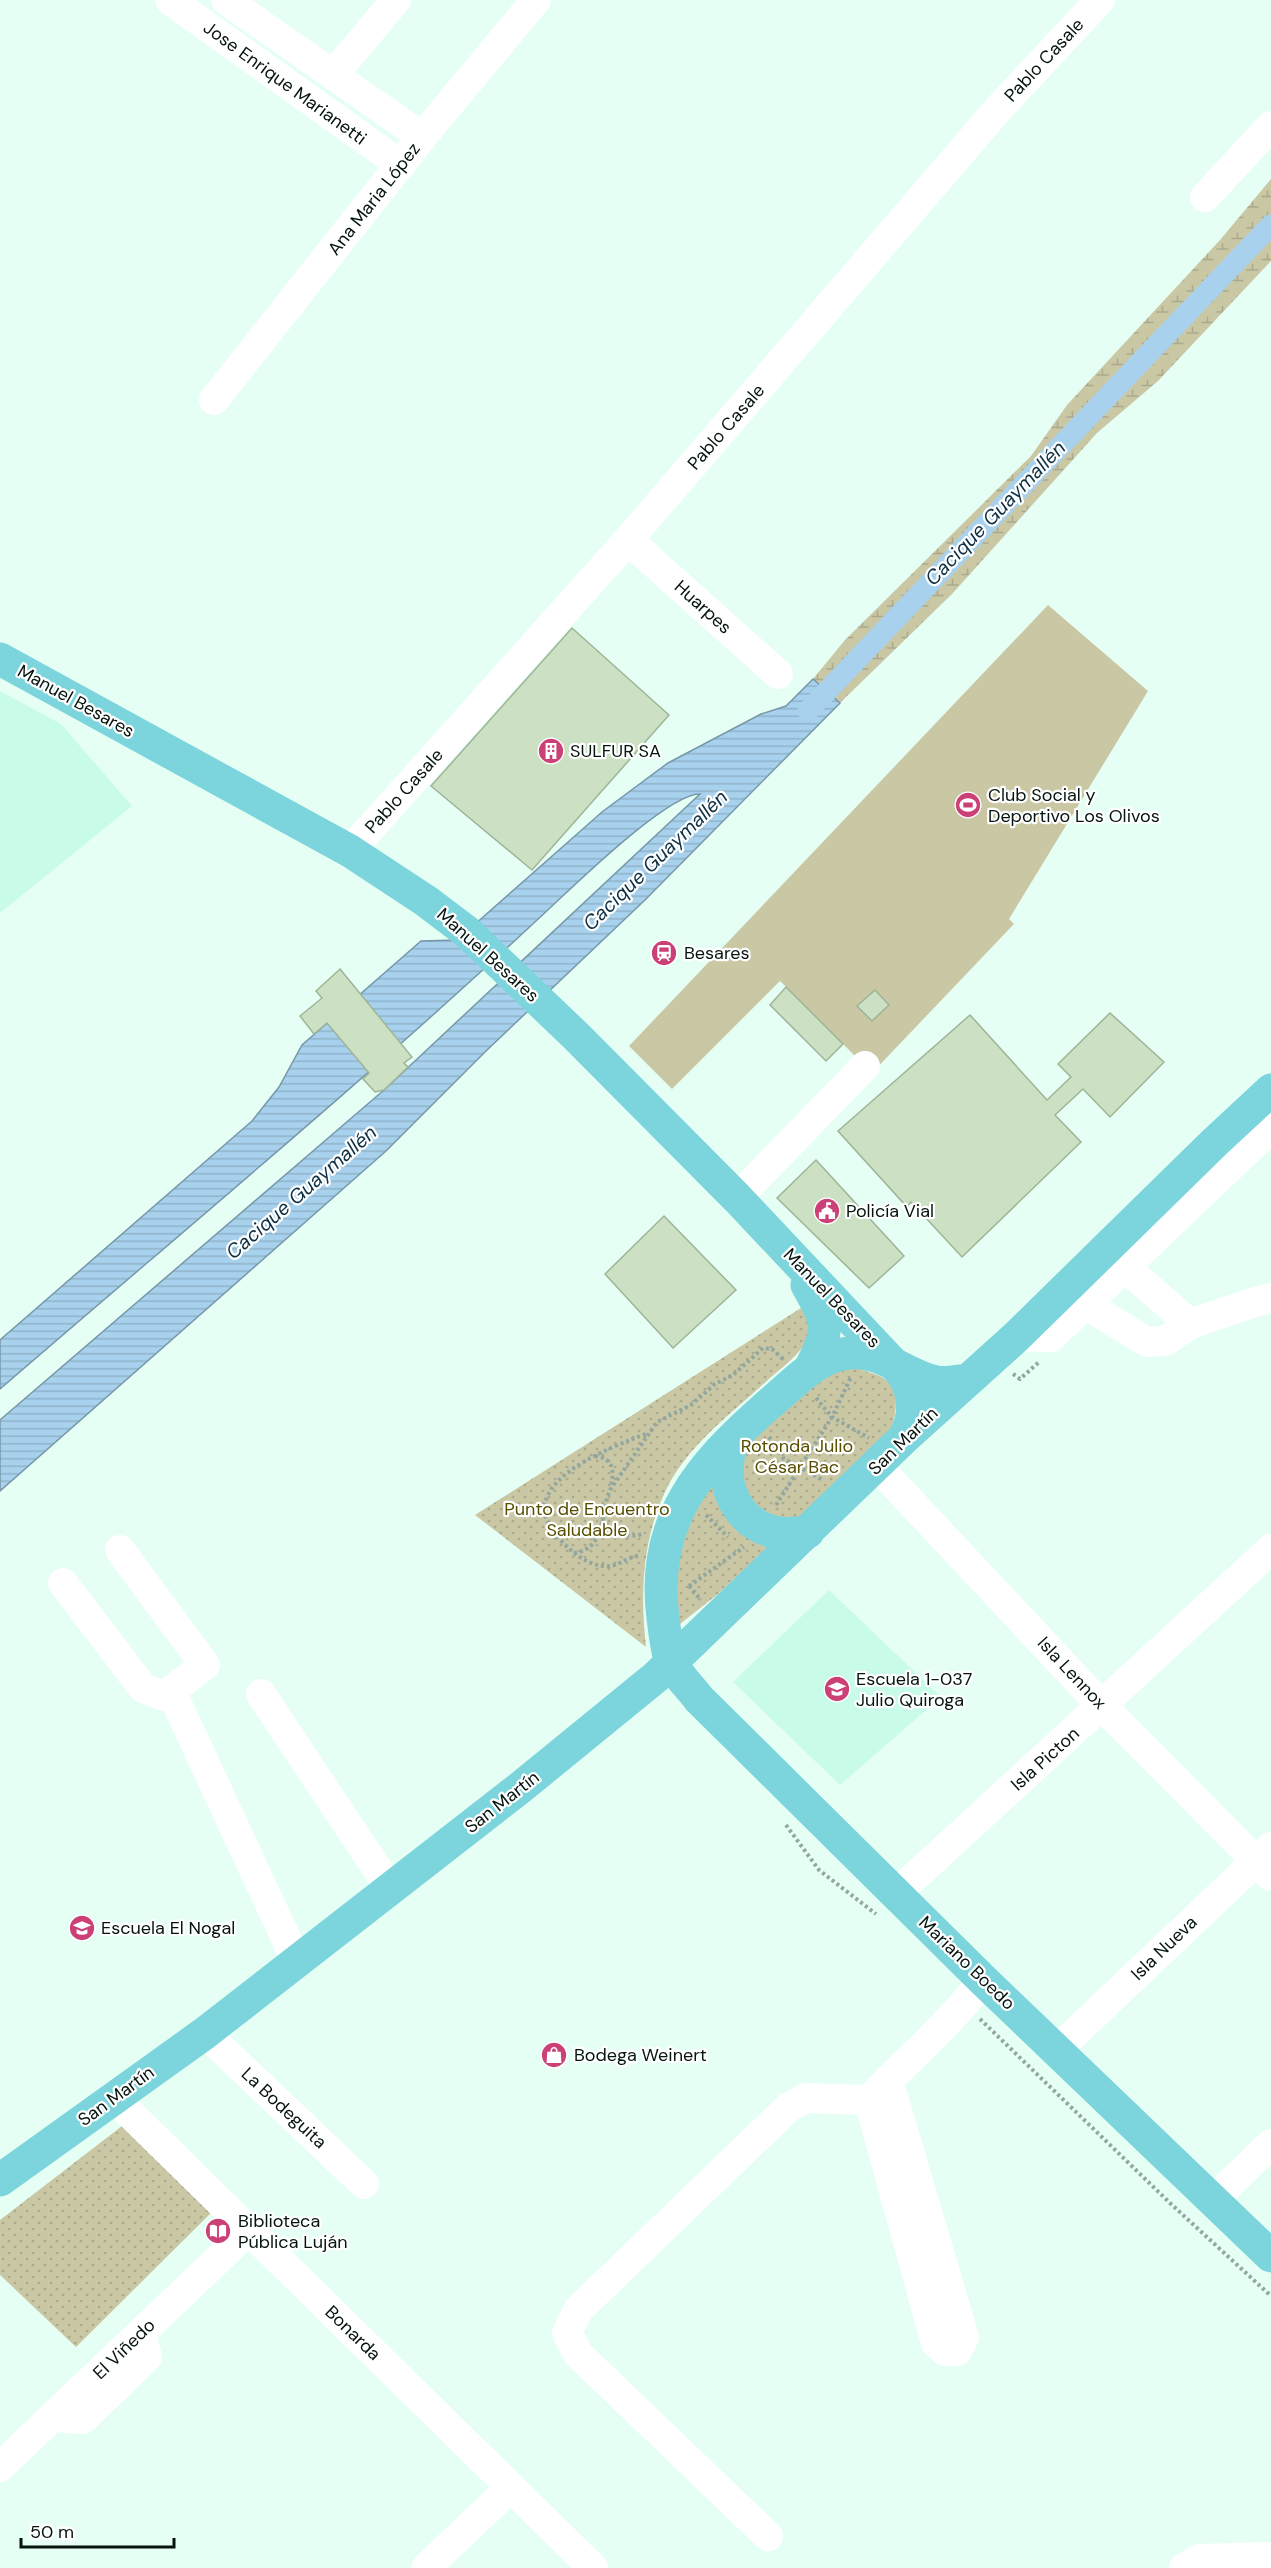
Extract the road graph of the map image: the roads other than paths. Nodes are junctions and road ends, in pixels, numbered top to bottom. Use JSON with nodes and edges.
{"nodes":[{"id":1,"x":170,"y":0,"type":"edge"},
{"id":2,"x":226,"y":0,"type":"edge"},
{"id":3,"x":396,"y":0,"type":"edge"},
{"id":4,"x":536,"y":0,"type":"edge"},
{"id":5,"x":1100,"y":0,"type":"edge"},
{"id":6,"x":333,"y":75,"type":"junction"},
{"id":7,"x":1271,"y":126,"type":"edge"},
{"id":8,"x":422,"y":137,"type":"junction"},
{"id":9,"x":401,"y":165,"type":"junction"},
{"id":10,"x":1205,"y":197,"type":"dead end"},
{"id":11,"x":214,"y":400,"type":"dead end"},
{"id":12,"x":628,"y":540,"type":"junction"},
{"id":13,"x":0,"y":659,"type":"edge"},
{"id":14,"x":778,"y":674,"type":"dead end"},
{"id":15,"x":350,"y":851,"type":"junction"},
{"id":16,"x":865,"y":1066,"type":"dead end"},
{"id":17,"x":1271,"y":1090,"type":"edge"},
{"id":18,"x":1271,"y":1128,"type":"edge"},
{"id":19,"x":737,"y":1198,"type":"junction"},
{"id":20,"x":792,"y":1257,"type":"junction"},
{"id":21,"x":1125,"y":1267,"type":"junction"},
{"id":22,"x":1271,"y":1299,"type":"edge"},
{"id":23,"x":1085,"y":1304,"type":"junction"},
{"id":24,"x":1190,"y":1324,"type":"junction"},
{"id":25,"x":1016,"y":1337,"type":"junction"},
{"id":26,"x":891,"y":1361,"type":"junction"},
{"id":27,"x":795,"y":1369,"type":"junction"},
{"id":28,"x":968,"y":1380,"type":"junction"},
{"id":29,"x":749,"y":1422,"type":"junction"},
{"id":30,"x":891,"y":1452,"type":"junction"},
{"id":31,"x":808,"y":1532,"type":"junction"},
{"id":32,"x":1271,"y":1549,"type":"edge"},
{"id":33,"x":120,"y":1550,"type":"dead end"},
{"id":34,"x":63,"y":1583,"type":"dead end"},
{"id":35,"x":672,"y":1663,"type":"junction"},
{"id":36,"x":171,"y":1691,"type":"junction"},
{"id":37,"x":261,"y":1694,"type":"dead end"},
{"id":38,"x":1102,"y":1706,"type":"junction"},
{"id":39,"x":1266,"y":1862,"type":"edge"},
{"id":40,"x":391,"y":1890,"type":"junction"},
{"id":41,"x":887,"y":1905,"type":"junction"},
{"id":42,"x":297,"y":1962,"type":"junction"},
{"id":43,"x":974,"y":1992,"type":"junction"},
{"id":44,"x":205,"y":2033,"type":"junction"},
{"id":45,"x":1058,"y":2049,"type":"junction"},
{"id":46,"x":878,"y":2090,"type":"junction"},
{"id":47,"x":113,"y":2097,"type":"junction"},
{"id":48,"x":1271,"y":2144,"type":"edge"},
{"id":49,"x":0,"y":2180,"type":"edge"},
{"id":50,"x":364,"y":2184,"type":"dead end"},
{"id":51,"x":1213,"y":2200,"type":"junction"},
{"id":52,"x":249,"y":2230,"type":"junction"},
{"id":53,"x":1271,"y":2256,"type":"edge"},
{"id":54,"x":0,"y":2467,"type":"edge"},
{"id":55,"x":511,"y":2487,"type":"junction"},
{"id":56,"x":768,"y":2536,"type":"dead end"},
{"id":57,"x":1271,"y":2557,"type":"edge"},
{"id":58,"x":426,"y":2568,"type":"edge"},
{"id":59,"x":593,"y":2568,"type":"edge"},
{"id":60,"x":1184,"y":2568,"type":"edge"}],
"edges":[{"from":1,"to":9,"type":"street","name":"Jose Enrique Marianetti"},
{"from":2,"to":6,"type":"street","name":"Jose Enrique Marianetti"},
{"from":3,"to":6,"type":"street"},
{"from":4,"to":8,"type":"street","name":"Ana Maria López"},
{"from":5,"to":12,"type":"street","name":"Pablo Casale"},
{"from":6,"to":8,"type":"street","name":"Jose Enrique Marianetti"},
{"from":7,"to":10,"type":"street"},
{"from":8,"to":9,"type":"street","name":"Ana Maria López"},
{"from":9,"to":11,"type":"street","name":"Ana Maria López"},
{"from":12,"to":14,"type":"street","name":"Huarpes"},
{"from":12,"to":15,"type":"street","name":"Pablo Casale"},
{"from":13,"to":15,"type":"main road","name":"Manuel Besares"},
{"from":15,"to":19,"type":"main road","name":"Manuel Besares"},
{"from":16,"to":19,"type":"street"},
{"from":17,"to":25,"type":"main road","name":"San Martín"},
{"from":18,"to":21,"type":"street"},
{"from":19,"to":20,"type":"main road","name":"Manuel Besares"},
{"from":20,"to":26,"type":"main road","name":"Manuel Besares"},
{"from":20,"to":27,"type":"main road"},
{"from":21,"to":23,"type":"street"},
{"from":21,"to":24,"type":"street"},
{"from":22,"to":24,"type":"street"},
{"from":23,"to":24,"type":"street"},
{"from":23,"to":25,"type":"street"},
{"from":25,"to":28,"type":"main road","name":"San Martín"},
{"from":26,"to":27,"type":"main road"},
{"from":26,"to":28,"type":"main road","name":"San Martín"},
{"from":26,"to":30,"type":"main road"},
{"from":27,"to":29,"type":"main road"},
{"from":28,"to":30,"type":"main road","name":"San Martín"},
{"from":29,"to":31,"type":"main road"},
{"from":29,"to":35,"type":"main road"},
{"from":30,"to":31,"type":"main road","name":"San Martín"},
{"from":30,"to":38,"type":"street","name":"Isla Lennox"},
{"from":31,"to":35,"type":"main road","name":"San Martín"},
{"from":32,"to":38,"type":"street","name":"Isla Picton"},
{"from":33,"to":36,"type":"street"},
{"from":34,"to":36,"type":"street"},
{"from":35,"to":40,"type":"main road","name":"San Martín"},
{"from":35,"to":41,"type":"main road","name":"Mariano Boedo"},
{"from":36,"to":42,"type":"street"},
{"from":37,"to":40,"type":"street"},
{"from":38,"to":39,"type":"street","name":"Isla Lennox"},
{"from":38,"to":41,"type":"street","name":"Isla Picton"},
{"from":39,"to":45,"type":"street","name":"Isla Nueva"},
{"from":40,"to":42,"type":"main road","name":"San Martín"},
{"from":41,"to":43,"type":"main road","name":"Mariano Boedo"},
{"from":42,"to":44,"type":"main road","name":"San Martín"},
{"from":43,"to":45,"type":"main road","name":"Mariano Boedo"},
{"from":43,"to":46,"type":"street"},
{"from":44,"to":47,"type":"main road","name":"San Martín"},
{"from":44,"to":50,"type":"street","name":"La Bodeguita"},
{"from":45,"to":51,"type":"main road","name":"Mariano Boedo"},
{"from":46,"to":46,"type":"street"},
{"from":46,"to":56,"type":"street"},
{"from":47,"to":49,"type":"main road","name":"San Martín"},
{"from":47,"to":52,"type":"street","name":"Bonarda"},
{"from":48,"to":51,"type":"street"},
{"from":51,"to":53,"type":"main road","name":"Mariano Boedo"},
{"from":52,"to":54,"type":"street","name":"El Viñedo"},
{"from":52,"to":55,"type":"street","name":"Bonarda"},
{"from":55,"to":58,"type":"street"},
{"from":55,"to":59,"type":"street","name":"Bonarda"},
{"from":57,"to":60,"type":"street"}]}
